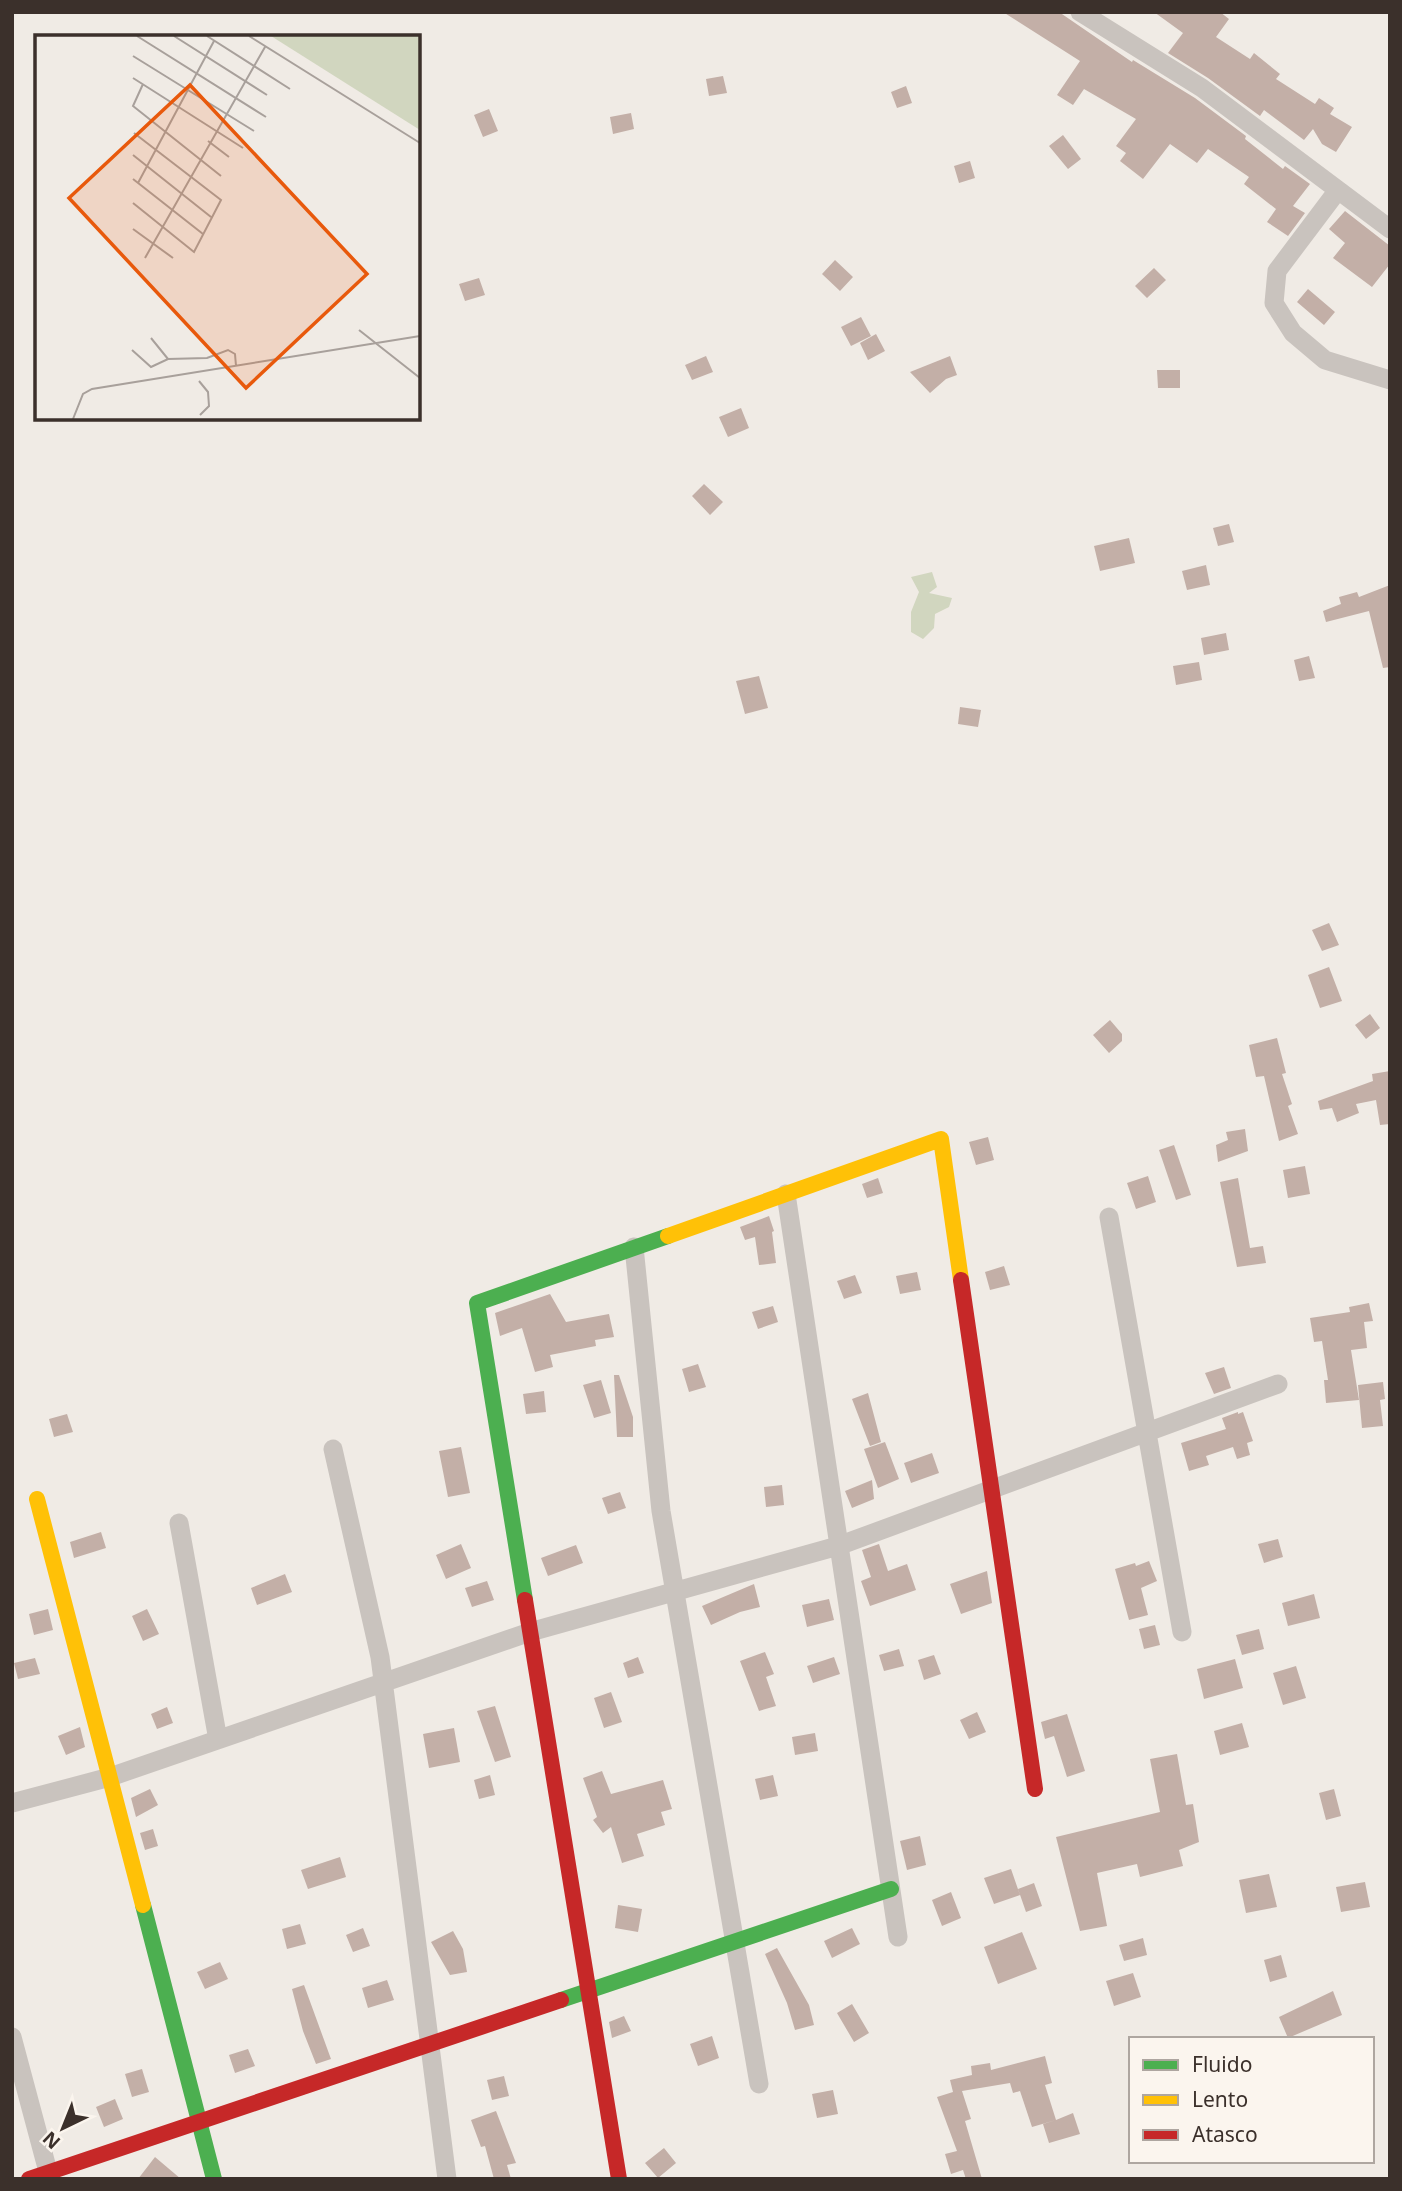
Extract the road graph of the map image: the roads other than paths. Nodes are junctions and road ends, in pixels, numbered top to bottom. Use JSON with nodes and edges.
{"nodes":[{"id":1,"x":1080,"y":12,"type":"edge"},
{"id":2,"x":1338,"y":190,"type":"junction"},
{"id":3,"x":1390,"y":229,"type":"edge"},
{"id":4,"x":1390,"y":380,"type":"edge"},
{"id":5,"x":786,"y":1194,"type":"junction"},
{"id":6,"x":1109,"y":1217,"type":"dead end"},
{"id":7,"x":634,"y":1247,"type":"junction"},
{"id":8,"x":1278,"y":1384,"type":"dead end"},
{"id":9,"x":1147,"y":1432,"type":"junction"},
{"id":10,"x":333,"y":1449,"type":"dead end"},
{"id":11,"x":992,"y":1490,"type":"junction"},
{"id":12,"x":37,"y":1499,"type":"dead end"},
{"id":13,"x":180,"y":1523,"type":"dead end"},
{"id":14,"x":838,"y":1546,"type":"junction"},
{"id":15,"x":675,"y":1591,"type":"junction"},
{"id":16,"x":530,"y":1632,"type":"junction"},
{"id":17,"x":1182,"y":1632,"type":"dead end"},
{"id":18,"x":382,"y":1683,"type":"junction"},
{"id":19,"x":218,"y":1740,"type":"junction"},
{"id":20,"x":110,"y":1777,"type":"junction"},
{"id":21,"x":1035,"y":1789,"type":"dead end"},
{"id":22,"x":12,"y":1803,"type":"edge"},
{"id":23,"x":891,"y":1889,"type":"junction"},
{"id":24,"x":898,"y":1937,"type":"dead end"},
{"id":25,"x":735,"y":1942,"type":"junction"},
{"id":26,"x":588,"y":1991,"type":"junction"},
{"id":27,"x":12,"y":2037,"type":"edge"},
{"id":28,"x":430,"y":2043,"type":"junction"},
{"id":29,"x":759,"y":2084,"type":"dead end"},
{"id":30,"x":199,"y":2121,"type":"junction"},
{"id":31,"x":49,"y":2175,"type":"edge"},
{"id":32,"x":29,"y":2179,"type":"edge"},
{"id":33,"x":214,"y":2179,"type":"edge"},
{"id":34,"x":447,"y":2179,"type":"edge"},
{"id":35,"x":619,"y":2179,"type":"edge"}],
"edges":[{"from":1,"to":2,"type":"street"},
{"from":2,"to":3,"type":"street"},
{"from":2,"to":4,"type":"street"},
{"from":5,"to":7,"type":"street"},
{"from":5,"to":11,"type":"street"},
{"from":5,"to":14,"type":"street"},
{"from":6,"to":9,"type":"street"},
{"from":7,"to":15,"type":"street"},
{"from":7,"to":16,"type":"street"},
{"from":8,"to":9,"type":"street"},
{"from":9,"to":11,"type":"street"},
{"from":9,"to":17,"type":"street"},
{"from":10,"to":18,"type":"street"},
{"from":11,"to":14,"type":"street"},
{"from":11,"to":21,"type":"street"},
{"from":12,"to":20,"type":"street"},
{"from":13,"to":19,"type":"street"},
{"from":14,"to":15,"type":"street"},
{"from":14,"to":23,"type":"street"},
{"from":15,"to":16,"type":"street"},
{"from":15,"to":25,"type":"street"},
{"from":16,"to":18,"type":"street"},
{"from":16,"to":26,"type":"street"},
{"from":18,"to":19,"type":"street"},
{"from":18,"to":28,"type":"street"},
{"from":19,"to":20,"type":"street"},
{"from":20,"to":22,"type":"street"},
{"from":20,"to":30,"type":"street"},
{"from":23,"to":24,"type":"street"},
{"from":23,"to":25,"type":"street"},
{"from":25,"to":26,"type":"street"},
{"from":25,"to":29,"type":"street"},
{"from":26,"to":28,"type":"street"},
{"from":26,"to":35,"type":"street"},
{"from":27,"to":31,"type":"street"},
{"from":28,"to":30,"type":"street"},
{"from":28,"to":34,"type":"street"},
{"from":30,"to":31,"type":"street"},
{"from":30,"to":33,"type":"street"},
{"from":31,"to":32,"type":"street"}]}
